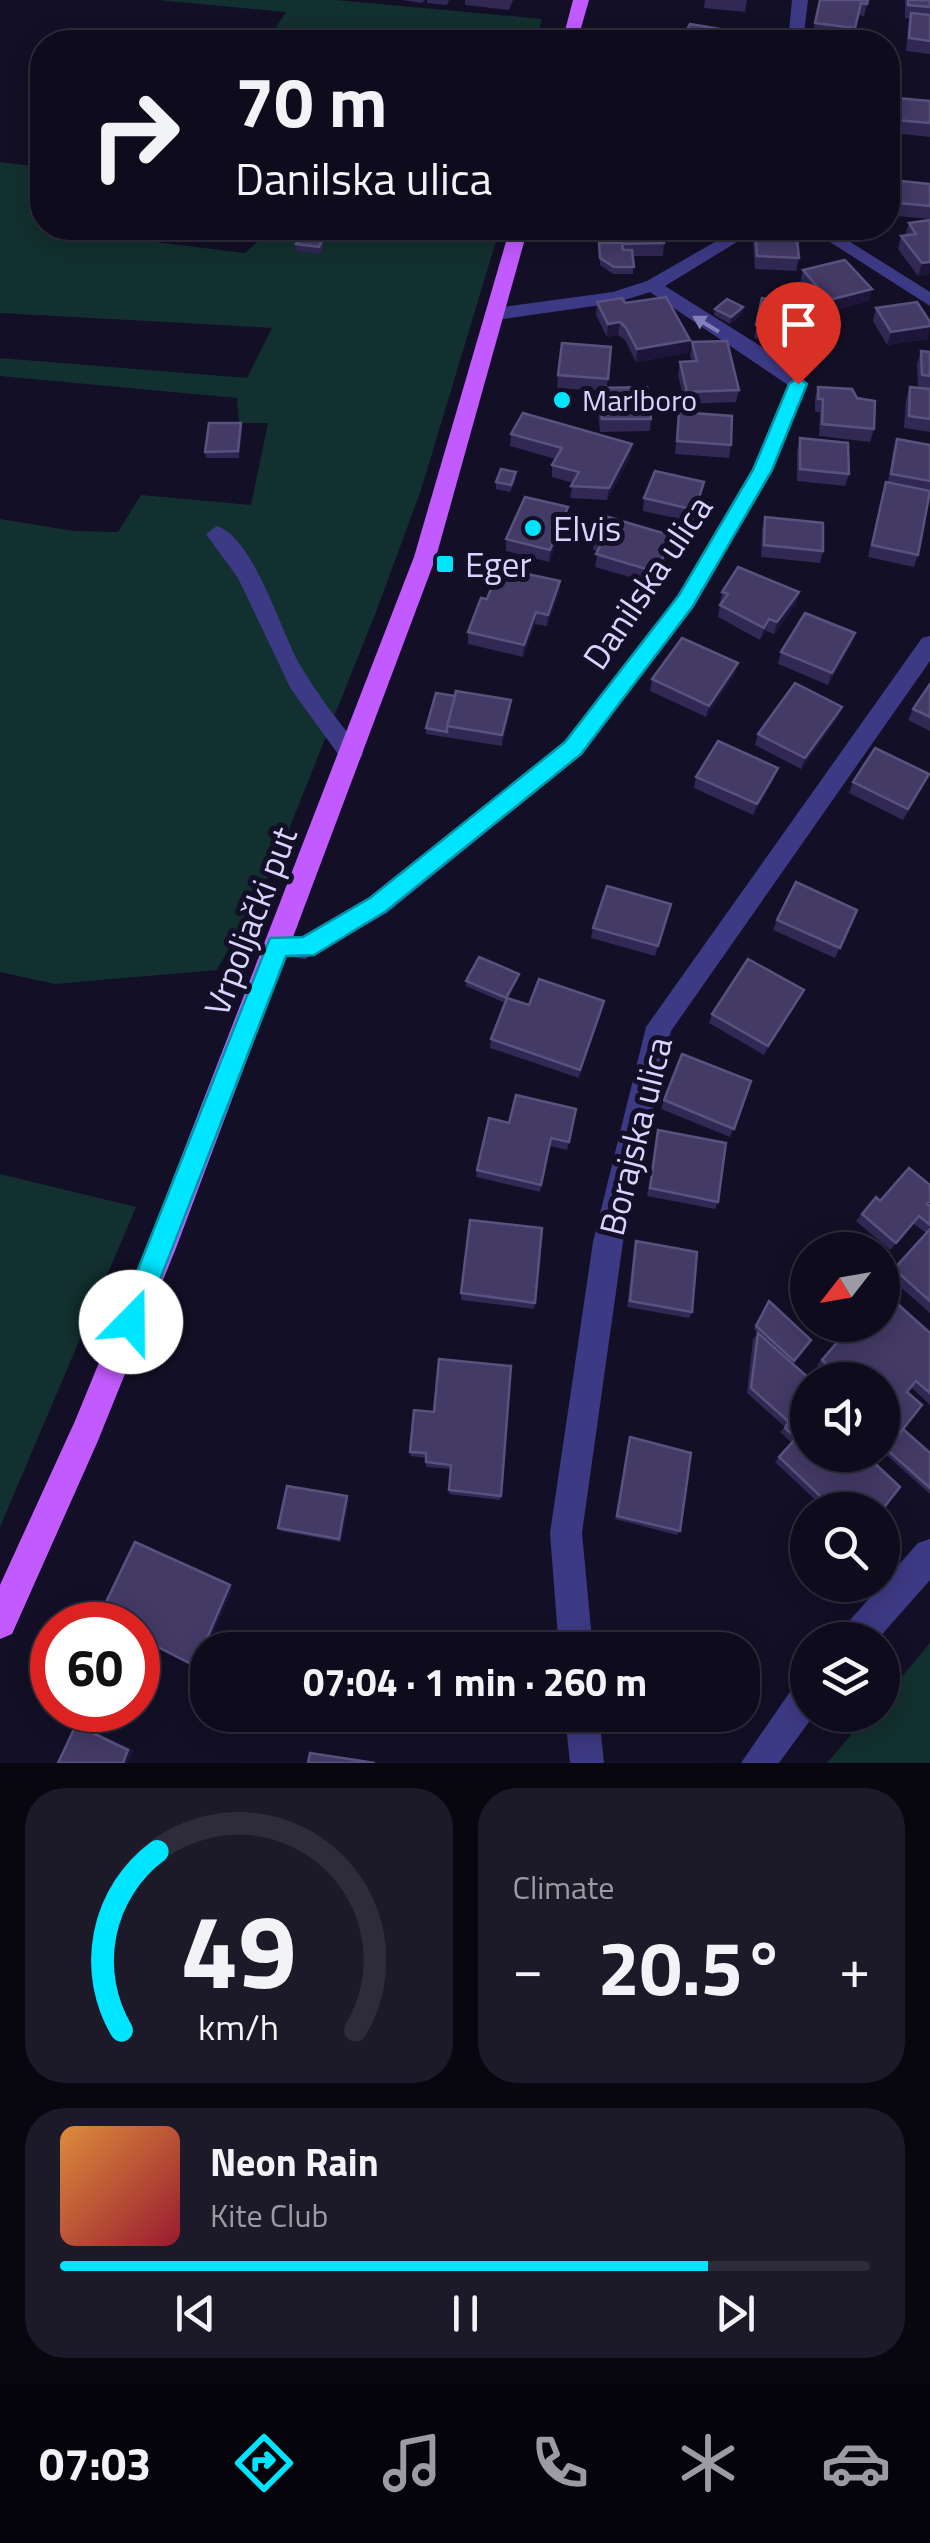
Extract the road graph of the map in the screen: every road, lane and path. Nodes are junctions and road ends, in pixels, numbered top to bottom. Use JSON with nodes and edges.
{"nodes":[{"id":1,"x":581,"y":0,"type":"edge"},
{"id":2,"x":800,"y":0,"type":"edge"},
{"id":3,"x":572,"y":30,"type":"edge"},
{"id":4,"x":797,"y":30,"type":"edge"},
{"id":5,"x":516,"y":240,"type":"edge"},
{"id":6,"x":730,"y":240,"type":"edge"},
{"id":7,"x":836,"y":240,"type":"edge"},
{"id":8,"x":653,"y":285,"type":"junction"},
{"id":9,"x":930,"y":300,"type":"edge"},
{"id":10,"x":496,"y":314,"type":"junction"},
{"id":11,"x":217,"y":534,"type":"dead end"},
{"id":12,"x":930,"y":644,"type":"edge"},
{"id":13,"x":351,"y":754,"type":"junction"},
{"id":14,"x":278,"y":945,"type":"junction"},
{"id":15,"x":930,"y":1555,"type":"edge"},
{"id":16,"x":0,"y":1622,"type":"edge"},
{"id":17,"x":871,"y":1622,"type":"edge"},
{"id":18,"x":574,"y":1632,"type":"edge"},
{"id":19,"x":790,"y":1719,"type":"edge"},
{"id":20,"x":584,"y":1732,"type":"edge"},
{"id":21,"x":587,"y":1763,"type":"edge"},
{"id":22,"x":758,"y":1763,"type":"edge"}],
"edges":[{"from":1,"to":3,"type":"main road"},
{"from":2,"to":4,"type":"street"},
{"from":5,"to":10,"type":"main road","name":"Vrpoljački put"},
{"from":6,"to":8,"type":"street"},
{"from":7,"to":9,"type":"street"},
{"from":8,"to":10,"type":"street"},
{"from":14,"to":8,"type":"street","name":"Danilska ulica","one_way":true},
{"from":10,"to":13,"type":"main road","name":"Vrpoljački put"},
{"from":11,"to":13,"type":"street"},
{"from":12,"to":18,"type":"street","name":"Borajska ulica"},
{"from":13,"to":14,"type":"main road","name":"Vrpoljački put"},
{"from":14,"to":16,"type":"main road","name":"Vrpoljački put"},
{"from":15,"to":17,"type":"street"},
{"from":19,"to":22,"type":"street"},
{"from":20,"to":21,"type":"street"}]}
